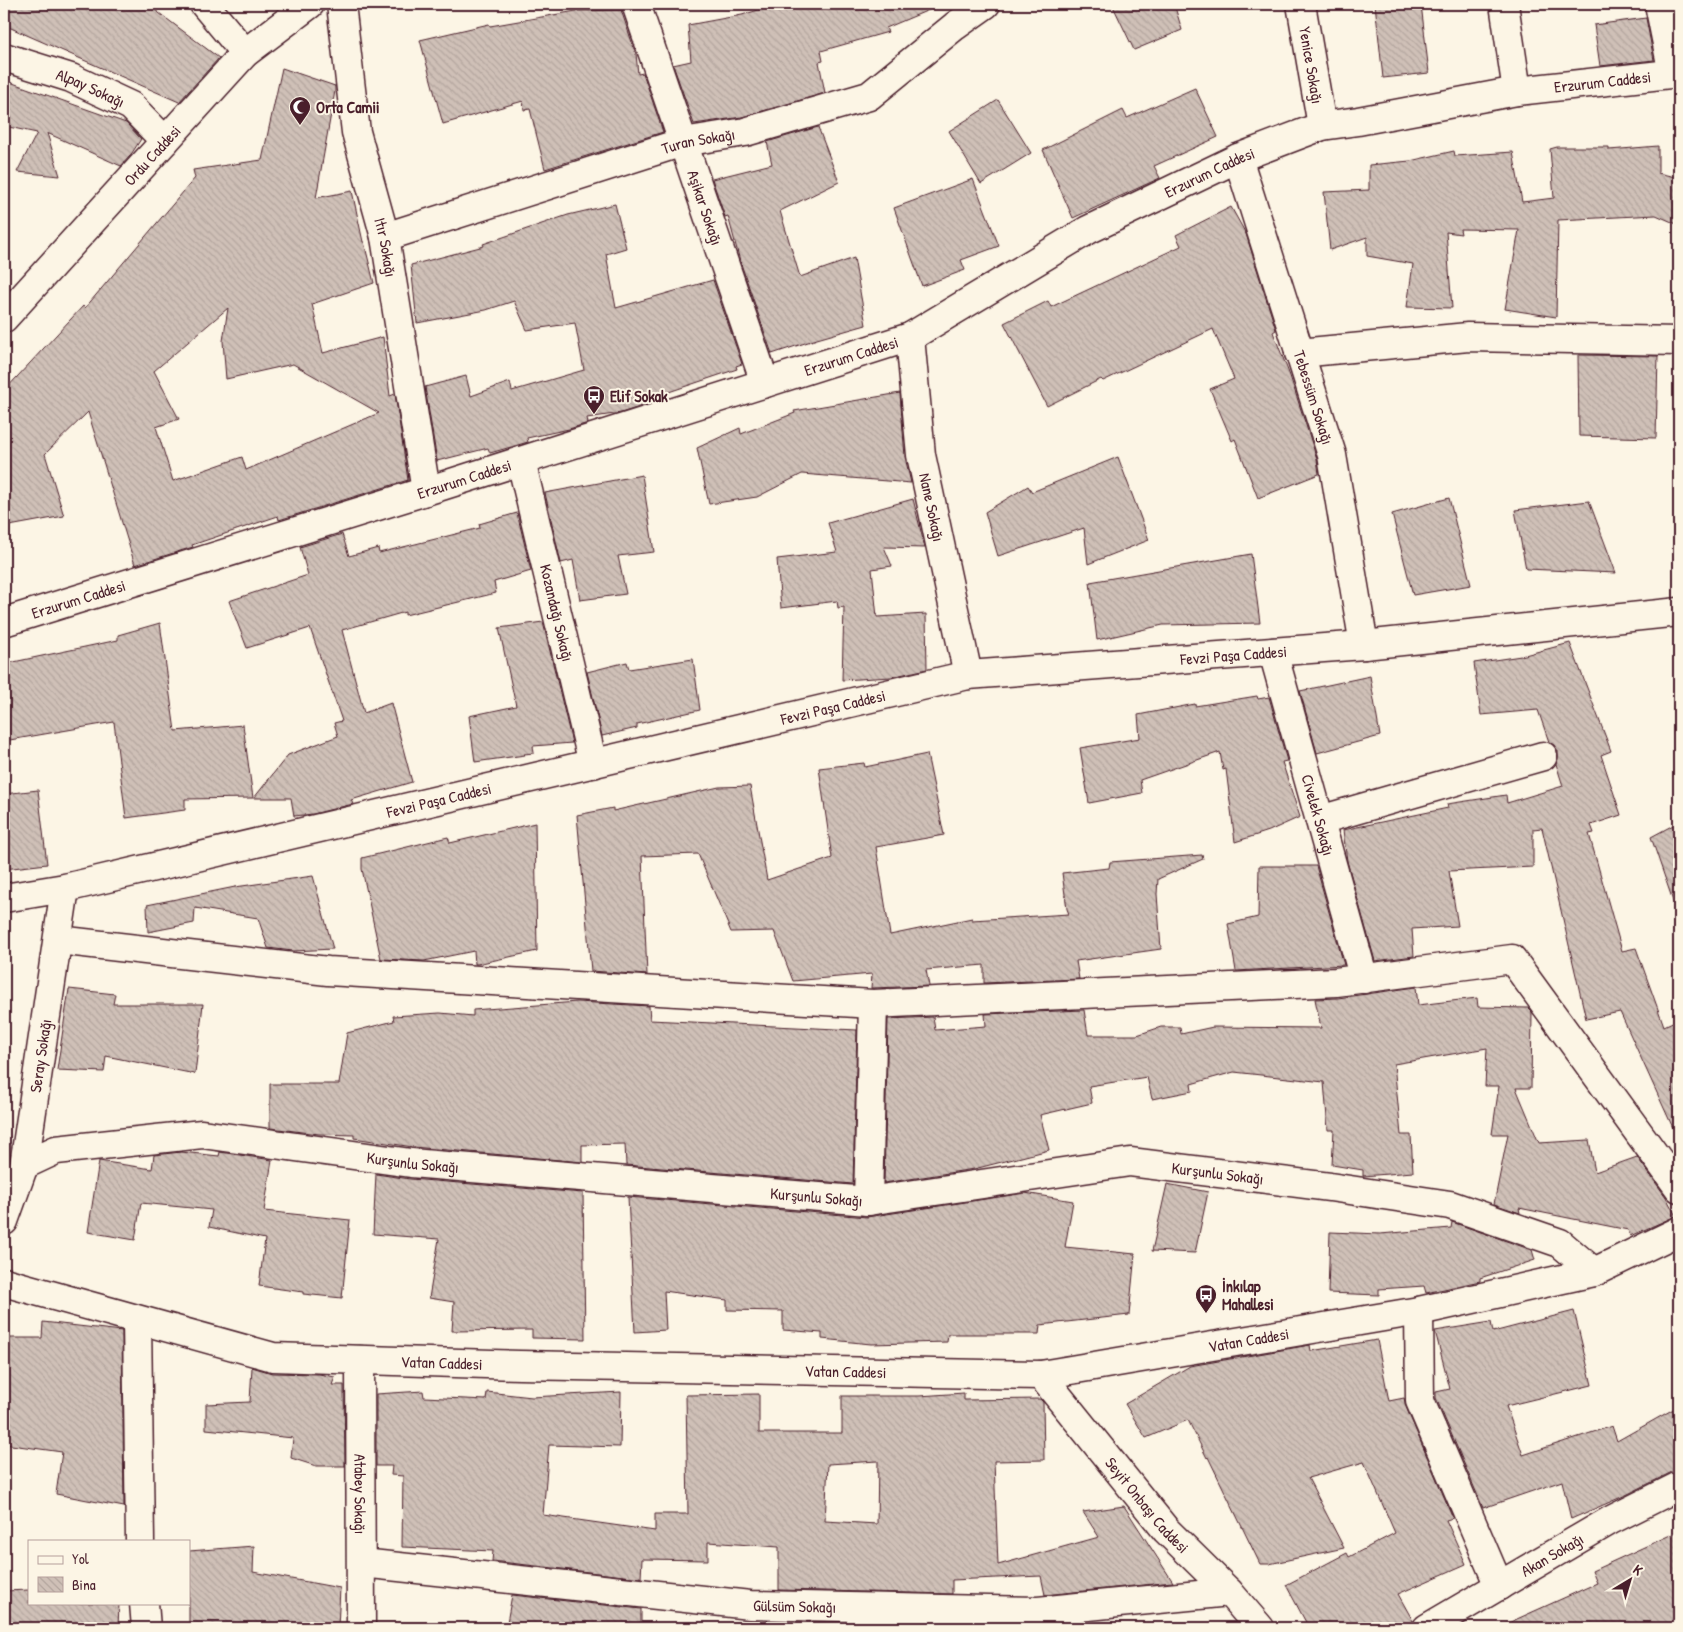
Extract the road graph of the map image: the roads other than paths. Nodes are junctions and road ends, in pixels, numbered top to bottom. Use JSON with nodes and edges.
{"nodes":[{"id":1,"x":204,"y":4,"type":"edge"},
{"id":2,"x":310,"y":4,"type":"edge"},
{"id":3,"x":341,"y":4,"type":"edge"},
{"id":4,"x":636,"y":4,"type":"edge"},
{"id":5,"x":986,"y":4,"type":"edge"},
{"id":6,"x":1301,"y":4,"type":"edge"},
{"id":7,"x":1504,"y":4,"type":"edge"},
{"id":8,"x":1659,"y":4,"type":"edge"},
{"id":9,"x":245,"y":53,"type":"junction"},
{"id":10,"x":4,"y":57,"type":"edge"},
{"id":11,"x":1676,"y":73,"type":"edge"},
{"id":12,"x":1517,"y":91,"type":"junction"},
{"id":13,"x":1322,"y":126,"type":"junction"},
{"id":14,"x":165,"y":141,"type":"junction"},
{"id":15,"x":683,"y":142,"type":"junction"},
{"id":16,"x":1238,"y":158,"type":"junction"},
{"id":17,"x":386,"y":237,"type":"junction"},
{"id":18,"x":4,"y":318,"type":"edge"},
{"id":19,"x":910,"y":337,"type":"junction"},
{"id":20,"x":1679,"y":341,"type":"edge"},
{"id":21,"x":1299,"y":353,"type":"junction"},
{"id":22,"x":765,"y":384,"type":"junction"},
{"id":23,"x":521,"y":461,"type":"junction"},
{"id":24,"x":426,"y":491,"type":"junction"},
{"id":25,"x":1679,"y":612,"type":"edge"},
{"id":26,"x":4,"y":622,"type":"edge"},
{"id":27,"x":1364,"y":645,"type":"junction"},
{"id":28,"x":1273,"y":652,"type":"junction"},
{"id":29,"x":968,"y":675,"type":"junction"},
{"id":30,"x":1543,"y":756,"type":"dead end"},
{"id":31,"x":593,"y":764,"type":"junction"},
{"id":32,"x":1320,"y":820,"type":"junction"},
{"id":33,"x":65,"y":888,"type":"junction"},
{"id":34,"x":4,"y":898,"type":"edge"},
{"id":35,"x":58,"y":940,"type":"junction"},
{"id":36,"x":1364,"y":978,"type":"junction"},
{"id":37,"x":872,"y":1004,"type":"junction"},
{"id":38,"x":24,"y":1165,"type":"junction"},
{"id":39,"x":1679,"y":1188,"type":"edge"},
{"id":40,"x":868,"y":1201,"type":"junction"},
{"id":41,"x":4,"y":1221,"type":"edge"},
{"id":42,"x":1679,"y":1231,"type":"edge"},
{"id":43,"x":1594,"y":1272,"type":"junction"},
{"id":44,"x":4,"y":1282,"type":"edge"},
{"id":45,"x":1419,"y":1311,"type":"junction"},
{"id":46,"x":138,"y":1320,"type":"junction"},
{"id":47,"x":360,"y":1360,"type":"junction"},
{"id":48,"x":1041,"y":1375,"type":"junction"},
{"id":49,"x":1679,"y":1486,"type":"edge"},
{"id":50,"x":140,"y":1540,"type":"edge"},
{"id":51,"x":362,"y":1563,"type":"junction"},
{"id":52,"x":1499,"y":1586,"type":"junction"},
{"id":53,"x":1229,"y":1592,"type":"junction"},
{"id":54,"x":144,"y":1604,"type":"edge"},
{"id":55,"x":146,"y":1628,"type":"edge"},
{"id":56,"x":361,"y":1628,"type":"edge"},
{"id":57,"x":1260,"y":1628,"type":"edge"},
{"id":58,"x":1427,"y":1628,"type":"edge"}],
"edges":[{"from":1,"to":9,"type":"street"},
{"from":2,"to":9,"type":"street","name":"Ordu Caddesi"},
{"from":3,"to":17,"type":"street","name":"Itır Sokağı"},
{"from":4,"to":15,"type":"street","name":"Aşikar Sokağı"},
{"from":5,"to":15,"type":"street","name":"Turan Sokağı"},
{"from":6,"to":13,"type":"street","name":"Yenice Sokağı"},
{"from":7,"to":12,"type":"street"},
{"from":8,"to":11,"type":"street"},
{"from":9,"to":14,"type":"street","name":"Ordu Caddesi"},
{"from":10,"to":14,"type":"street","name":"Alpay Sokağı"},
{"from":11,"to":12,"type":"street","name":"Erzurum Caddesi"},
{"from":12,"to":13,"type":"street","name":"Erzurum Caddesi"},
{"from":13,"to":16,"type":"street","name":"Erzurum Caddesi"},
{"from":14,"to":18,"type":"street","name":"Ordu Caddesi"},
{"from":15,"to":17,"type":"street","name":"Turan Sokağı"},
{"from":15,"to":22,"type":"street","name":"Aşikar Sokağı"},
{"from":16,"to":19,"type":"street","name":"Erzurum Caddesi"},
{"from":16,"to":21,"type":"street","name":"Tebessüm Sokağı"},
{"from":17,"to":24,"type":"street","name":"Itır Sokağı"},
{"from":19,"to":22,"type":"street","name":"Erzurum Caddesi"},
{"from":19,"to":29,"type":"street","name":"Nane Sokağı"},
{"from":20,"to":21,"type":"street"},
{"from":21,"to":27,"type":"street","name":"Tebessüm Sokağı"},
{"from":22,"to":23,"type":"street","name":"Erzurum Caddesi"},
{"from":23,"to":24,"type":"street","name":"Erzurum Caddesi"},
{"from":23,"to":31,"type":"street","name":"Kozandağı Sokağı"},
{"from":24,"to":26,"type":"street","name":"Erzurum Caddesi"},
{"from":25,"to":27,"type":"street","name":"Fevzi Paşa Caddesi"},
{"from":27,"to":28,"type":"street","name":"Fevzi Paşa Caddesi"},
{"from":28,"to":29,"type":"street","name":"Fevzi Paşa Caddesi"},
{"from":28,"to":32,"type":"street","name":"Civelek Sokağı"},
{"from":29,"to":31,"type":"street","name":"Fevzi Paşa Caddesi"},
{"from":30,"to":32,"type":"street"},
{"from":31,"to":33,"type":"street","name":"Fevzi Paşa Caddesi"},
{"from":32,"to":36,"type":"street","name":"Civelek Sokağı"},
{"from":33,"to":34,"type":"street","name":"Fevzi Paşa Caddesi"},
{"from":33,"to":35,"type":"street","name":"Seray Sokağı"},
{"from":35,"to":37,"type":"street"},
{"from":35,"to":38,"type":"street","name":"Seray Sokağı"},
{"from":36,"to":37,"type":"street"},
{"from":36,"to":39,"type":"street"},
{"from":37,"to":40,"type":"street"},
{"from":38,"to":40,"type":"street","name":"Kurşunlu Sokağı"},
{"from":38,"to":41,"type":"street","name":"Seray Sokağı"},
{"from":40,"to":43,"type":"street","name":"Kurşunlu Sokağı"},
{"from":42,"to":43,"type":"street","name":"Vatan Caddesi"},
{"from":43,"to":45,"type":"street","name":"Vatan Caddesi"},
{"from":44,"to":46,"type":"street","name":"Vatan Caddesi"},
{"from":45,"to":48,"type":"street","name":"Vatan Caddesi"},
{"from":45,"to":52,"type":"street"},
{"from":46,"to":47,"type":"street","name":"Vatan Caddesi"},
{"from":46,"to":50,"type":"street"},
{"from":47,"to":48,"type":"street","name":"Vatan Caddesi"},
{"from":47,"to":51,"type":"street","name":"Atabey Sokağı"},
{"from":48,"to":53,"type":"street","name":"Seyit Onbaşı Caddesi"},
{"from":49,"to":52,"type":"street","name":"Akan Sokağı"},
{"from":51,"to":53,"type":"street","name":"Gülsüm Sokağı"},
{"from":51,"to":56,"type":"street","name":"Atabey Sokağı"},
{"from":52,"to":58,"type":"street","name":"Akan Sokağı"},
{"from":53,"to":57,"type":"street","name":"Seyit Onbaşı Caddesi"},
{"from":54,"to":55,"type":"street"}]}
